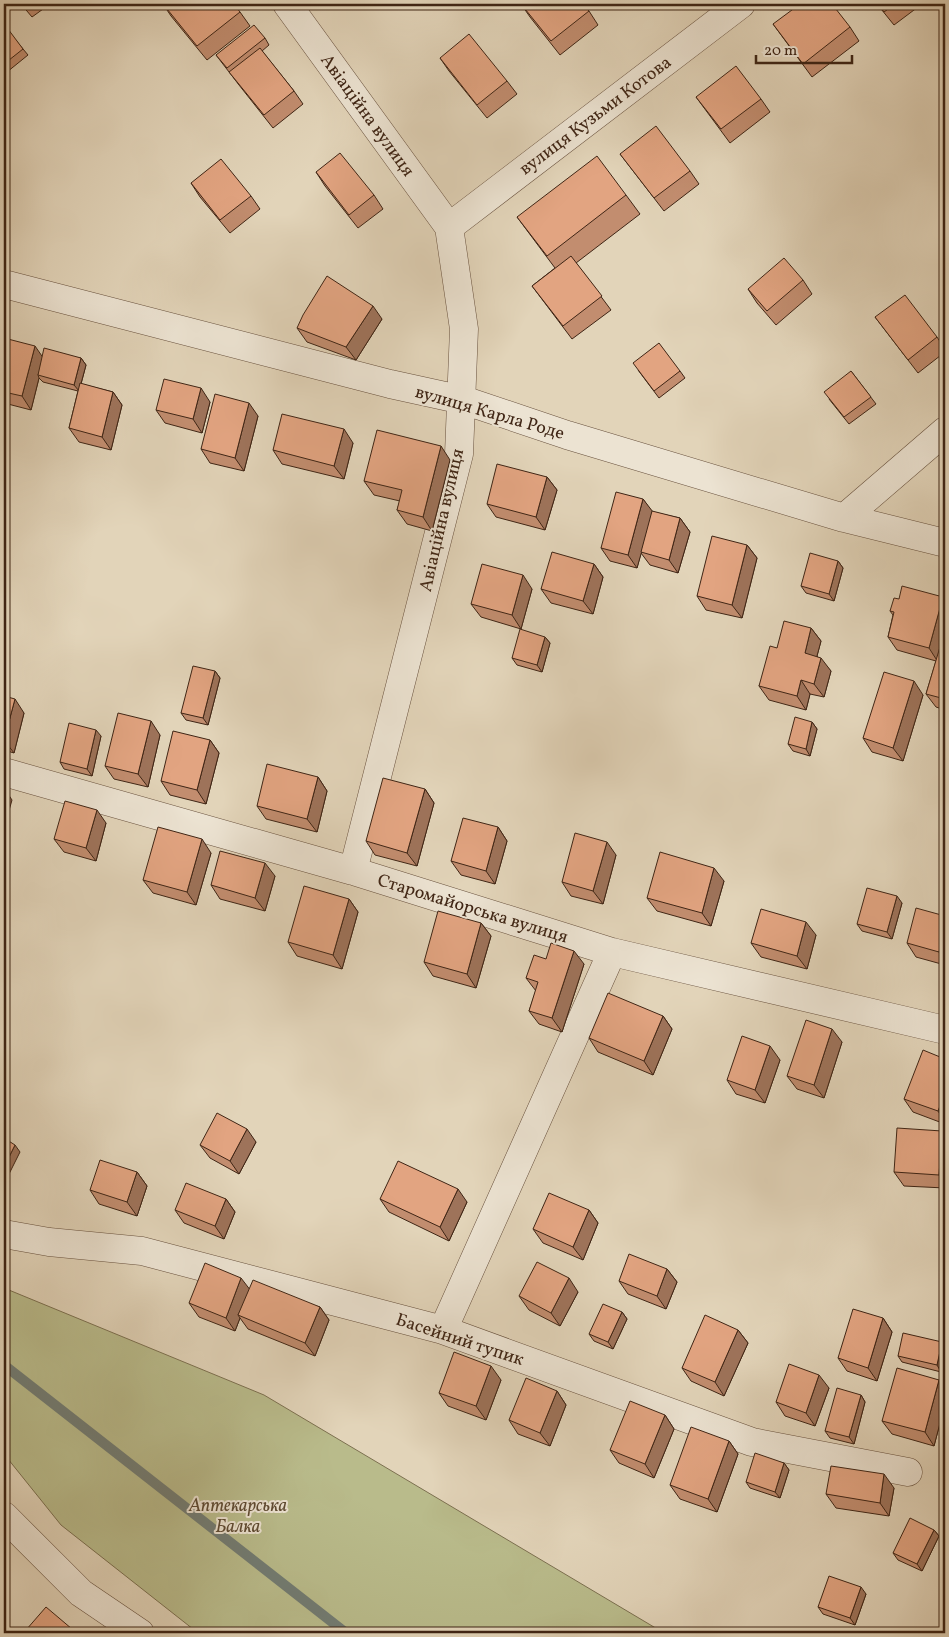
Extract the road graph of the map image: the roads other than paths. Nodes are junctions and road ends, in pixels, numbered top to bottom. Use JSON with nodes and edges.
{"nodes":[{"id":1,"x":287,"y":4,"type":"edge"},
{"id":2,"x":741,"y":4,"type":"edge"},
{"id":3,"x":449,"y":227,"type":"junction"},
{"id":4,"x":4,"y":284,"type":"edge"},
{"id":5,"x":463,"y":400,"type":"junction"},
{"id":6,"x":945,"y":431,"type":"edge"},
{"id":7,"x":844,"y":518,"type":"junction"},
{"id":8,"x":945,"y":543,"type":"edge"},
{"id":9,"x":4,"y":772,"type":"edge"},
{"id":10,"x":353,"y":871,"type":"junction"},
{"id":11,"x":612,"y":952,"type":"junction"},
{"id":12,"x":945,"y":1030,"type":"edge"},
{"id":13,"x":4,"y":1234,"type":"edge"},
{"id":14,"x":443,"y":1330,"type":"junction"},
{"id":15,"x":908,"y":1472,"type":"dead end"},
{"id":16,"x":4,"y":1516,"type":"edge"},
{"id":17,"x":140,"y":1633,"type":"edge"}],
"edges":[{"from":1,"to":3,"type":"street","name":"Авіаційна вулиця"},
{"from":2,"to":3,"type":"street","name":"вулиця Кузьми Котова"},
{"from":3,"to":5,"type":"street","name":"Авіаційна вулиця"},
{"from":4,"to":5,"type":"street","name":"вулиця Карла Роде"},
{"from":5,"to":7,"type":"street","name":"вулиця Карла Роде"},
{"from":5,"to":10,"type":"street","name":"Авіаційна вулиця"},
{"from":6,"to":7,"type":"street"},
{"from":7,"to":8,"type":"street","name":"вулиця Карла Роде"},
{"from":9,"to":10,"type":"street","name":"Старомайорська вулиця"},
{"from":10,"to":11,"type":"street","name":"Старомайорська вулиця"},
{"from":11,"to":12,"type":"street","name":"Старомайорська вулиця"},
{"from":11,"to":14,"type":"street"},
{"from":13,"to":14,"type":"street","name":"Басейний тупик"},
{"from":14,"to":15,"type":"street","name":"Басейний тупик"},
{"from":16,"to":17,"type":"street"}]}
